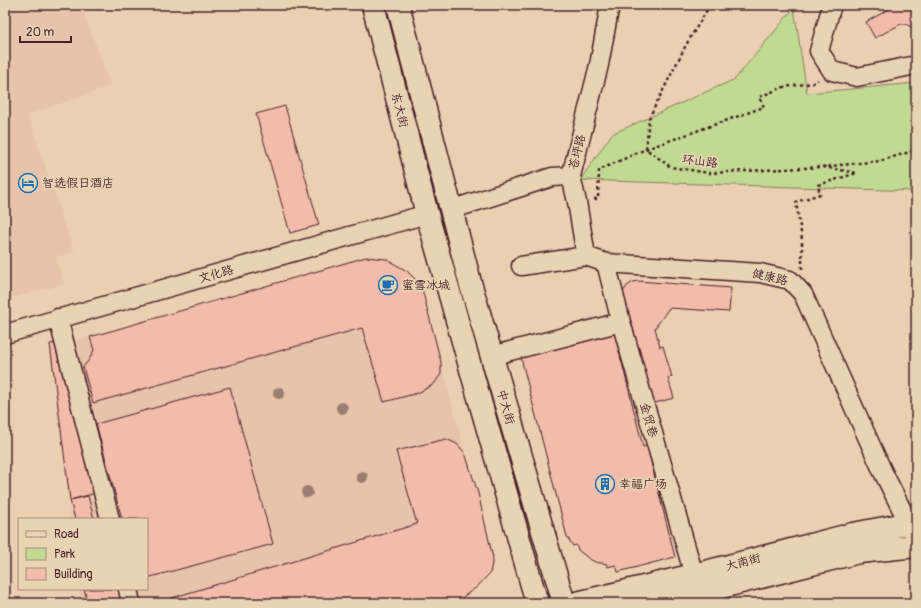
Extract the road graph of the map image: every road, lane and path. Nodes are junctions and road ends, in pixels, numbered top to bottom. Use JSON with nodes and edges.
{"nodes":[{"id":1,"x":373,"y":5,"type":"edge"},
{"id":2,"x":398,"y":5,"type":"edge"},
{"id":3,"x":610,"y":5,"type":"edge"},
{"id":4,"x":710,"y":5,"type":"edge"},
{"id":5,"x":833,"y":6,"type":"edge"},
{"id":6,"x":916,"y":65,"type":"edge"},
{"id":7,"x":832,"y":71,"type":"junction"},
{"id":8,"x":646,"y":150,"type":"junction"},
{"id":9,"x":916,"y":150,"type":"edge"},
{"id":10,"x":820,"y":167,"type":"junction"},
{"id":11,"x":571,"y":176,"type":"junction"},
{"id":12,"x":577,"y":202,"type":"junction"},
{"id":13,"x":450,"y":210,"type":"junction"},
{"id":14,"x":427,"y":214,"type":"junction"},
{"id":15,"x":586,"y":256,"type":"junction"},
{"id":16,"x":606,"y":263,"type":"junction"},
{"id":17,"x":521,"y":266,"type":"dead end"},
{"id":18,"x":790,"y":280,"type":"junction"},
{"id":19,"x":58,"y":318,"type":"junction"},
{"id":20,"x":621,"y":322,"type":"junction"},
{"id":21,"x":5,"y":334,"type":"edge"},
{"id":22,"x":491,"y":356,"type":"junction"},
{"id":23,"x":110,"y":518,"type":"edge"},
{"id":24,"x":914,"y":528,"type":"edge"},
{"id":25,"x":916,"y":546,"type":"edge"},
{"id":26,"x":694,"y":575,"type":"junction"},
{"id":27,"x":128,"y":590,"type":"edge"},
{"id":28,"x":131,"y":603,"type":"edge"},
{"id":29,"x":536,"y":603,"type":"edge"},
{"id":30,"x":564,"y":603,"type":"edge"},
{"id":31,"x":577,"y":603,"type":"edge"},
{"id":32,"x":659,"y":603,"type":"edge"}],
"edges":[{"from":1,"to":14,"type":"main road","name":"东大街"},
{"from":2,"to":13,"type":"main road","name":"东大街"},
{"from":3,"to":11,"type":"street","name":"苍坪路"},
{"from":4,"to":8,"type":"path"},
{"from":5,"to":7,"type":"street"},
{"from":6,"to":7,"type":"street"},
{"from":7,"to":8,"type":"path"},
{"from":8,"to":10,"type":"path","name":"环山路"},
{"from":8,"to":12,"type":"path"},
{"from":9,"to":10,"type":"path","name":"环山路"},
{"from":10,"to":18,"type":"path"},
{"from":11,"to":12,"type":"street"},
{"from":11,"to":13,"type":"street","name":"苍坪路"},
{"from":12,"to":15,"type":"street"},
{"from":13,"to":22,"type":"main road","name":"中大街"},
{"from":14,"to":19,"type":"street","name":"文化路"},
{"from":14,"to":29,"type":"main road","name":"中大街"},
{"from":15,"to":16,"type":"street","name":"健康路"},
{"from":15,"to":17,"type":"street"},
{"from":16,"to":18,"type":"street","name":"健康路"},
{"from":16,"to":20,"type":"street","name":"金贸巷"},
{"from":18,"to":24,"type":"street","name":"健康路"},
{"from":19,"to":21,"type":"street","name":"文化路"},
{"from":19,"to":23,"type":"street"},
{"from":20,"to":22,"type":"street"},
{"from":20,"to":26,"type":"street","name":"金贸巷"},
{"from":22,"to":30,"type":"main road","name":"中大街"},
{"from":24,"to":26,"type":"main road","name":"大南街"},
{"from":25,"to":32,"type":"main road","name":"大南街"},
{"from":26,"to":31,"type":"main road","name":"大南街"},
{"from":27,"to":28,"type":"street"}]}
